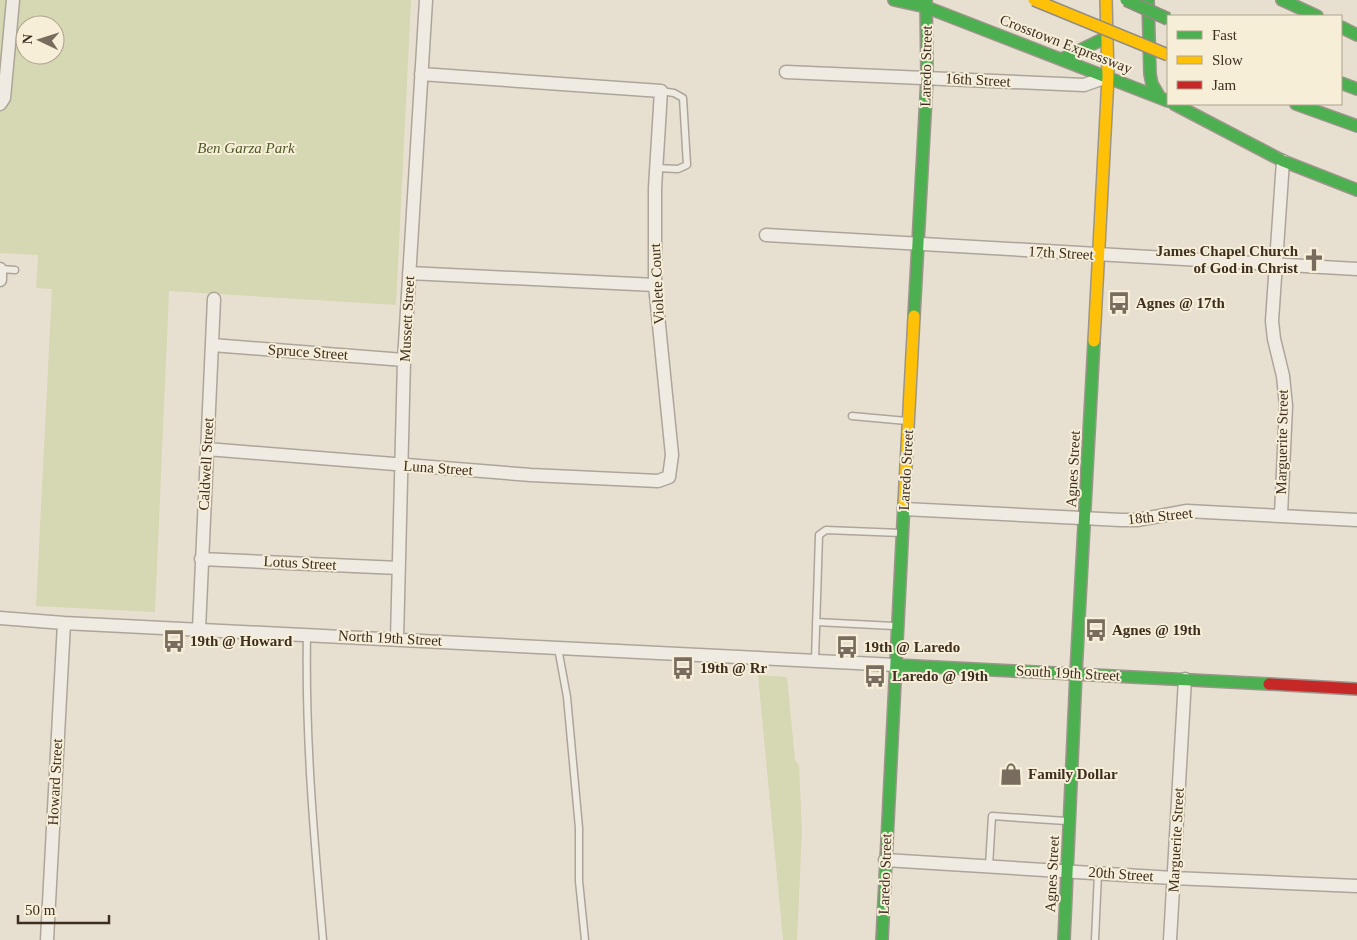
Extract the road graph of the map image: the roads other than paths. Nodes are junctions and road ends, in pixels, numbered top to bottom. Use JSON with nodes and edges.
{"nodes":[{"id":1,"x":13,"y":0,"type":"edge"},
{"id":2,"x":426,"y":0,"type":"edge"},
{"id":3,"x":894,"y":0,"type":"edge"},
{"id":4,"x":1034,"y":0,"type":"edge"},
{"id":5,"x":1106,"y":0,"type":"edge"},
{"id":6,"x":1126,"y":0,"type":"edge"},
{"id":7,"x":1148,"y":0,"type":"edge"},
{"id":8,"x":1282,"y":0,"type":"edge"},
{"id":9,"x":926,"y":4,"type":"edge"},
{"id":10,"x":1315,"y":15,"type":"edge"},
{"id":11,"x":1167,"y":19,"type":"edge"},
{"id":12,"x":1342,"y":28,"type":"edge"},
{"id":13,"x":1357,"y":35,"type":"edge"},
{"id":14,"x":1107,"y":37,"type":"junction"},
{"id":15,"x":1167,"y":55,"type":"edge"},
{"id":16,"x":1062,"y":59,"type":"junction"},
{"id":17,"x":786,"y":72,"type":"dead end"},
{"id":18,"x":421,"y":74,"type":"junction"},
{"id":19,"x":1108,"y":77,"type":"junction"},
{"id":20,"x":926,"y":78,"type":"junction"},
{"id":21,"x":1342,"y":83,"type":"edge"},
{"id":22,"x":1357,"y":89,"type":"edge"},
{"id":23,"x":660,"y":91,"type":"junction"},
{"id":24,"x":1163,"y":98,"type":"edge"},
{"id":25,"x":0,"y":104,"type":"edge"},
{"id":26,"x":1176,"y":105,"type":"edge"},
{"id":27,"x":1299,"y":105,"type":"edge"},
{"id":28,"x":1357,"y":126,"type":"edge"},
{"id":29,"x":1283,"y":161,"type":"junction"},
{"id":30,"x":656,"y":168,"type":"junction"},
{"id":31,"x":1357,"y":190,"type":"edge"},
{"id":32,"x":766,"y":235,"type":"dead end"},
{"id":33,"x":918,"y":244,"type":"junction"},
{"id":34,"x":1099,"y":255,"type":"junction"},
{"id":35,"x":1275,"y":265,"type":"junction"},
{"id":36,"x":0,"y":269,"type":"edge"},
{"id":37,"x":1357,"y":269,"type":"edge"},
{"id":38,"x":15,"y":270,"type":"dead end"},
{"id":39,"x":409,"y":273,"type":"junction"},
{"id":40,"x":0,"y":280,"type":"edge"},
{"id":41,"x":655,"y":285,"type":"junction"},
{"id":42,"x":214,"y":299,"type":"dead end"},
{"id":43,"x":212,"y":345,"type":"junction"},
{"id":44,"x":404,"y":360,"type":"junction"},
{"id":45,"x":852,"y":416,"type":"dead end"},
{"id":46,"x":908,"y":421,"type":"junction"},
{"id":47,"x":207,"y":449,"type":"junction"},
{"id":48,"x":400,"y":465,"type":"junction"},
{"id":49,"x":669,"y":477,"type":"joint"},
{"id":50,"x":904,"y":509,"type":"junction"},
{"id":51,"x":1281,"y":516,"type":"junction"},
{"id":52,"x":1085,"y":518,"type":"junction"},
{"id":53,"x":1357,"y":520,"type":"edge"},
{"id":54,"x":902,"y":533,"type":"junction"},
{"id":55,"x":201,"y":559,"type":"junction"},
{"id":56,"x":399,"y":568,"type":"junction"},
{"id":57,"x":0,"y":618,"type":"edge"},
{"id":58,"x":816,"y":622,"type":"junction"},
{"id":59,"x":64,"y":623,"type":"junction"},
{"id":60,"x":898,"y":626,"type":"junction"},
{"id":61,"x":199,"y":629,"type":"junction"},
{"id":62,"x":307,"y":634,"type":"junction"},
{"id":63,"x":397,"y":639,"type":"junction"},
{"id":64,"x":558,"y":647,"type":"junction"},
{"id":65,"x":780,"y":658,"type":"joint"},
{"id":66,"x":815,"y":660,"type":"junction"},
{"id":67,"x":896,"y":665,"type":"junction"},
{"id":68,"x":1076,"y":673,"type":"junction"},
{"id":69,"x":1186,"y":679,"type":"junction"},
{"id":70,"x":1357,"y":689,"type":"edge"},
{"id":71,"x":1069,"y":821,"type":"junction"},
{"id":72,"x":885,"y":860,"type":"junction"},
{"id":73,"x":989,"y":866,"type":"junction"},
{"id":74,"x":1067,"y":870,"type":"junction"},
{"id":75,"x":1098,"y":873,"type":"junction"},
{"id":76,"x":1173,"y":878,"type":"junction"},
{"id":77,"x":1357,"y":886,"type":"edge"},
{"id":78,"x":46,"y":940,"type":"edge"},
{"id":79,"x":323,"y":940,"type":"edge"},
{"id":80,"x":585,"y":940,"type":"edge"},
{"id":81,"x":882,"y":940,"type":"edge"},
{"id":82,"x":1064,"y":940,"type":"edge"},
{"id":83,"x":1095,"y":940,"type":"edge"},
{"id":84,"x":1170,"y":940,"type":"edge"}],
"edges":[{"from":1,"to":25,"type":"street"},
{"from":2,"to":18,"type":"street","name":"Mussett Street"},
{"from":3,"to":9,"type":"main road","name":"Crosstown Expressway"},
{"from":4,"to":15,"type":"main road","name":"Crosstown Expressway","bridge":true},
{"from":5,"to":14,"type":"main road","name":"Agnes Street"},
{"from":6,"to":11,"type":"main road","bridge":true},
{"from":7,"to":24,"type":"main road"},
{"from":8,"to":10,"type":"main road"},
{"from":9,"to":16,"type":"main road","name":"Crosstown Expressway"},
{"from":9,"to":20,"type":"main road","name":"Laredo Street"},
{"from":12,"to":13,"type":"main road"},
{"from":14,"to":16,"type":"main road"},
{"from":14,"to":19,"type":"main road","name":"Agnes Street"},
{"from":16,"to":19,"type":"main road","name":"Crosstown Expressway"},
{"from":17,"to":20,"type":"street","name":"16th Street"},
{"from":18,"to":23,"type":"street"},
{"from":18,"to":39,"type":"street","name":"Mussett Street"},
{"from":19,"to":20,"type":"street","name":"16th Street"},
{"from":19,"to":24,"type":"main road","name":"Crosstown Expressway"},
{"from":19,"to":34,"type":"main road","name":"Agnes Street"},
{"from":20,"to":33,"type":"main road","name":"Laredo Street"},
{"from":21,"to":22,"type":"main road"},
{"from":23,"to":30,"type":"street","name":"Violete Court"},
{"from":23,"to":30,"type":"lane"},
{"from":26,"to":29,"type":"main road"},
{"from":27,"to":28,"type":"main road"},
{"from":29,"to":31,"type":"main road"},
{"from":29,"to":35,"type":"street","name":"Marguerite Street"},
{"from":30,"to":41,"type":"street","name":"Violete Court"},
{"from":32,"to":33,"type":"street","name":"17th Street"},
{"from":33,"to":34,"type":"street","name":"17th Street"},
{"from":33,"to":46,"type":"main road","name":"Laredo Street"},
{"from":34,"to":35,"type":"street","name":"17th Street"},
{"from":34,"to":52,"type":"main road","name":"Agnes Street"},
{"from":35,"to":37,"type":"street","name":"17th Street"},
{"from":35,"to":51,"type":"street","name":"Marguerite Street"},
{"from":36,"to":38,"type":"lane"},
{"from":36,"to":40,"type":"street"},
{"from":39,"to":41,"type":"street"},
{"from":39,"to":44,"type":"street","name":"Mussett Street"},
{"from":41,"to":49,"type":"street","name":"Violete Court"},
{"from":42,"to":43,"type":"street","name":"Caldwell Street"},
{"from":43,"to":44,"type":"street","name":"Spruce Street"},
{"from":43,"to":47,"type":"street","name":"Caldwell Street"},
{"from":44,"to":48,"type":"street","name":"Mussett Street"},
{"from":45,"to":46,"type":"lane"},
{"from":46,"to":50,"type":"main road","name":"Laredo Street"},
{"from":47,"to":48,"type":"street","name":"Luna Street"},
{"from":47,"to":55,"type":"street","name":"Caldwell Street"},
{"from":48,"to":49,"type":"street","name":"Luna Street"},
{"from":48,"to":56,"type":"street","name":"Mussett Street"},
{"from":50,"to":52,"type":"street","name":"18th Street"},
{"from":50,"to":54,"type":"main road","name":"Laredo Street"},
{"from":51,"to":52,"type":"street","name":"18th Street"},
{"from":51,"to":53,"type":"street","name":"18th Street"},
{"from":52,"to":68,"type":"main road","name":"Agnes Street"},
{"from":54,"to":58,"type":"lane"},
{"from":54,"to":60,"type":"main road","name":"Laredo Street"},
{"from":55,"to":56,"type":"street","name":"Lotus Street"},
{"from":55,"to":61,"type":"street","name":"Caldwell Street"},
{"from":56,"to":63,"type":"street","name":"Mussett Street"},
{"from":57,"to":59,"type":"street","name":"North 19th Street"},
{"from":58,"to":60,"type":"lane"},
{"from":58,"to":66,"type":"lane"},
{"from":59,"to":61,"type":"street","name":"North 19th Street"},
{"from":59,"to":78,"type":"street","name":"Howard Street"},
{"from":60,"to":67,"type":"main road","name":"Laredo Street"},
{"from":61,"to":62,"type":"street","name":"North 19th Street"},
{"from":62,"to":63,"type":"street","name":"North 19th Street"},
{"from":62,"to":79,"type":"lane"},
{"from":63,"to":64,"type":"street","name":"North 19th Street"},
{"from":64,"to":65,"type":"street","name":"North 19th Street"},
{"from":64,"to":80,"type":"lane"},
{"from":65,"to":66,"type":"street","name":"South 19th Street"},
{"from":66,"to":67,"type":"street","name":"South 19th Street"},
{"from":67,"to":68,"type":"main road","name":"South 19th Street"},
{"from":67,"to":72,"type":"main road","name":"Laredo Street"},
{"from":68,"to":69,"type":"main road","name":"South 19th Street"},
{"from":68,"to":71,"type":"main road","name":"Agnes Street"},
{"from":69,"to":70,"type":"main road","name":"South 19th Street"},
{"from":69,"to":76,"type":"street","name":"Marguerite Street"},
{"from":71,"to":73,"type":"lane"},
{"from":71,"to":74,"type":"main road","name":"Agnes Street"},
{"from":72,"to":73,"type":"street","name":"20th Street"},
{"from":72,"to":81,"type":"main road","name":"Laredo Street"},
{"from":73,"to":74,"type":"street","name":"20th Street"},
{"from":74,"to":75,"type":"street","name":"20th Street"},
{"from":74,"to":82,"type":"main road","name":"Agnes Street"},
{"from":75,"to":76,"type":"street","name":"20th Street"},
{"from":75,"to":83,"type":"lane"},
{"from":76,"to":77,"type":"street","name":"20th Street"},
{"from":76,"to":84,"type":"street","name":"Marguerite Street"}]}
